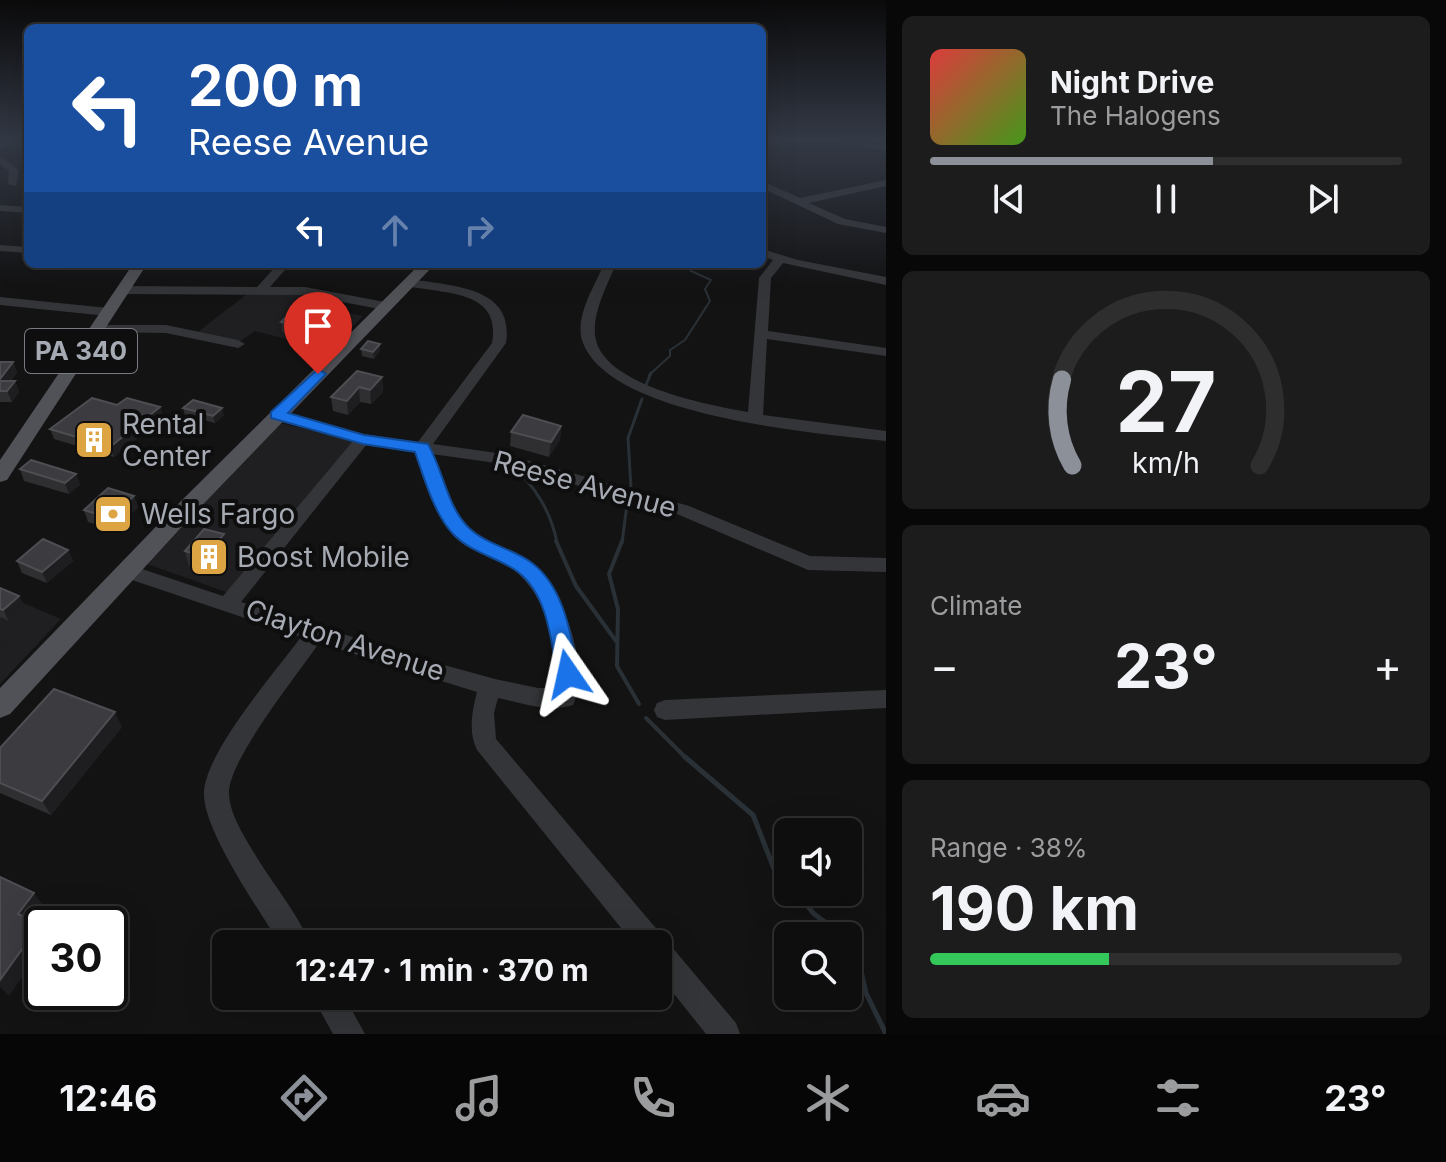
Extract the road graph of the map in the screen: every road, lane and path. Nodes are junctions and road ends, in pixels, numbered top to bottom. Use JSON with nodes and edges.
{"nodes":[{"id":1,"x":773,"y":189,"type":"edge"},
{"id":2,"x":855,"y":189,"type":"edge"},
{"id":3,"x":798,"y":202,"type":"junction"},
{"id":4,"x":0,"y":208,"type":"edge"},
{"id":5,"x":24,"y":210,"type":"edge"},
{"id":6,"x":886,"y":230,"type":"edge"},
{"id":7,"x":0,"y":248,"type":"edge"},
{"id":8,"x":24,"y":250,"type":"edge"},
{"id":9,"x":766,"y":254,"type":"edge"},
{"id":10,"x":780,"y":259,"type":"junction"},
{"id":11,"x":137,"y":268,"type":"edge"},
{"id":12,"x":280,"y":268,"type":"edge"},
{"id":13,"x":424,"y":268,"type":"edge"},
{"id":14,"x":609,"y":268,"type":"edge"},
{"id":15,"x":886,"y":281,"type":"edge"},
{"id":16,"x":410,"y":283,"type":"junction"},
{"id":17,"x":122,"y":290,"type":"junction"},
{"id":18,"x":260,"y":291,"type":"junction"},
{"id":19,"x":0,"y":301,"type":"edge"},
{"id":20,"x":385,"y":306,"type":"junction"},
{"id":21,"x":108,"y":312,"type":"junction"},
{"id":22,"x":96,"y":329,"type":"junction"},
{"id":23,"x":761,"y":334,"type":"junction"},
{"id":24,"x":238,"y":344,"type":"dead end"},
{"id":25,"x":886,"y":352,"type":"edge"},
{"id":26,"x":277,"y":415,"type":"junction"},
{"id":27,"x":755,"y":417,"type":"junction"},
{"id":28,"x":886,"y":436,"type":"edge"},
{"id":29,"x":363,"y":439,"type":"junction"},
{"id":30,"x":422,"y":448,"type":"junction"},
{"id":31,"x":0,"y":475,"type":"edge"},
{"id":32,"x":886,"y":565,"type":"edge"},
{"id":33,"x":127,"y":571,"type":"junction"},
{"id":34,"x":229,"y":603,"type":"junction"},
{"id":35,"x":316,"y":632,"type":"junction"},
{"id":36,"x":490,"y":686,"type":"junction"},
{"id":37,"x":886,"y":699,"type":"edge"},
{"id":38,"x":0,"y":706,"type":"edge"},
{"id":39,"x":665,"y":710,"type":"dead end"},
{"id":40,"x":288,"y":930,"type":"edge"},
{"id":41,"x":640,"y":930,"type":"edge"},
{"id":42,"x":672,"y":968,"type":"edge"},
{"id":43,"x":335,"y":1010,"type":"edge"},
{"id":44,"x":350,"y":1034,"type":"edge"},
{"id":45,"x":725,"y":1034,"type":"edge"}],
"edges":[{"from":1,"to":3,"type":"street"},
{"from":2,"to":3,"type":"street"},
{"from":3,"to":6,"type":"street"},
{"from":4,"to":5,"type":"street"},
{"from":7,"to":8,"type":"street"},
{"from":9,"to":10,"type":"street"},
{"from":10,"to":15,"type":"street"},
{"from":10,"to":23,"type":"street"},
{"from":11,"to":17,"type":"main road","number":"PA 340"},
{"from":12,"to":18,"type":"street"},
{"from":13,"to":16,"type":"main road"},
{"from":14,"to":27,"type":"street"},
{"from":16,"to":20,"type":"main road"},
{"from":16,"to":30,"type":"street"},
{"from":17,"to":18,"type":"street"},
{"from":17,"to":21,"type":"main road","number":"PA 340"},
{"from":18,"to":20,"type":"street"},
{"from":19,"to":21,"type":"street"},
{"from":20,"to":26,"type":"main road"},
{"from":21,"to":22,"type":"main road","number":"PA 340"},
{"from":22,"to":24,"type":"street"},
{"from":22,"to":31,"type":"main road","number":"PA 340"},
{"from":23,"to":25,"type":"street"},
{"from":23,"to":27,"type":"street"},
{"from":26,"to":29,"type":"street","name":"Reese Avenue"},
{"from":26,"to":33,"type":"main road"},
{"from":27,"to":28,"type":"street"},
{"from":29,"to":30,"type":"street","name":"Reese Avenue"},
{"from":29,"to":34,"type":"street"},
{"from":30,"to":32,"type":"street","name":"Reese Avenue"},
{"from":30,"to":36,"type":"street","name":"Clayton Avenue"},
{"from":33,"to":34,"type":"street","name":"Clayton Avenue"},
{"from":33,"to":38,"type":"main road"},
{"from":34,"to":35,"type":"street","name":"Clayton Avenue"},
{"from":35,"to":36,"type":"street","name":"Clayton Avenue"},
{"from":35,"to":40,"type":"street"},
{"from":36,"to":41,"type":"street"},
{"from":37,"to":39,"type":"street"},
{"from":42,"to":45,"type":"street"},
{"from":43,"to":44,"type":"street"}]}
